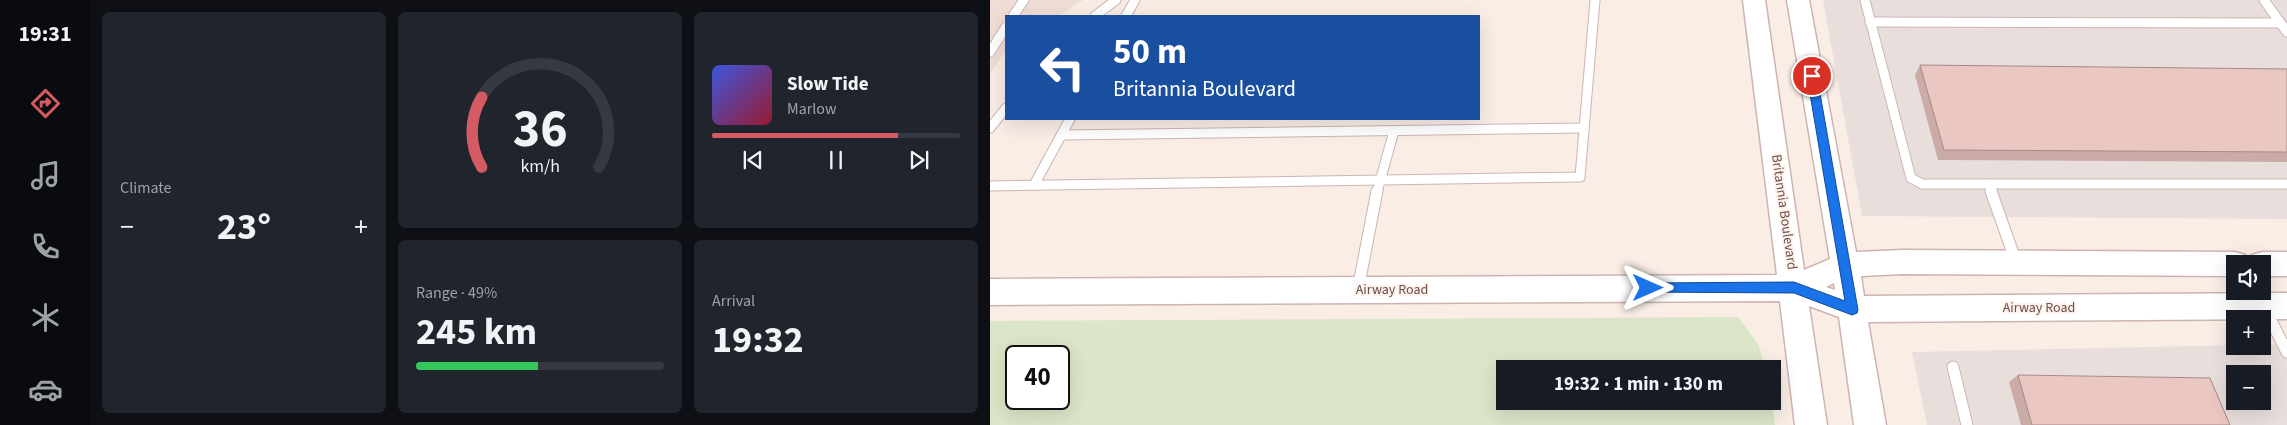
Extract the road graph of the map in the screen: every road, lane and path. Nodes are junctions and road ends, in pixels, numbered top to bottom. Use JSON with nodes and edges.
{"nodes":[{"id":1,"x":1024,"y":0,"type":"edge"},
{"id":2,"x":1116,"y":0,"type":"edge"},
{"id":3,"x":1135,"y":0,"type":"edge"},
{"id":4,"x":1595,"y":0,"type":"edge"},
{"id":5,"x":1754,"y":0,"type":"edge"},
{"id":6,"x":1798,"y":0,"type":"edge"},
{"id":7,"x":1865,"y":0,"type":"edge"},
{"id":8,"x":2264,"y":0,"type":"edge"},
{"id":9,"x":1014,"y":15,"type":"edge"},
{"id":10,"x":1096,"y":15,"type":"edge"},
{"id":11,"x":1127,"y":15,"type":"edge"},
{"id":12,"x":1870,"y":22,"type":"junction"},
{"id":13,"x":2280,"y":22,"type":"junction"},
{"id":14,"x":1005,"y":29,"type":"edge"},
{"id":15,"x":2287,"y":32,"type":"edge"},
{"id":16,"x":990,"y":52,"type":"edge"},
{"id":17,"x":1005,"y":109,"type":"edge"},
{"id":18,"x":1070,"y":120,"type":"edge"},
{"id":19,"x":990,"y":128,"type":"edge"},
{"id":20,"x":1584,"y":128,"type":"junction"},
{"id":21,"x":1394,"y":131,"type":"junction"},
{"id":22,"x":1062,"y":135,"type":"junction"},
{"id":23,"x":1379,"y":180,"type":"junction"},
{"id":24,"x":1989,"y":184,"type":"junction"},
{"id":25,"x":2287,"y":184,"type":"edge"},
{"id":26,"x":1034,"y":185,"type":"junction"},
{"id":27,"x":990,"y":186,"type":"edge"},
{"id":28,"x":2017,"y":263,"type":"junction"},
{"id":29,"x":2226,"y":264,"type":"edge"},
{"id":30,"x":2271,"y":264,"type":"edge"},
{"id":31,"x":2287,"y":264,"type":"edge"},
{"id":32,"x":1845,"y":265,"type":"junction"},
{"id":33,"x":1794,"y":288,"type":"junction"},
{"id":34,"x":1358,"y":290,"type":"junction"},
{"id":35,"x":990,"y":292,"type":"edge"},
{"id":36,"x":2275,"y":306,"type":"edge"},
{"id":37,"x":1852,"y":310,"type":"junction"},
{"id":38,"x":2287,"y":352,"type":"edge"},
{"id":39,"x":1954,"y":367,"type":"dead end"},
{"id":40,"x":1811,"y":425,"type":"edge"},
{"id":41,"x":1870,"y":425,"type":"edge"},
{"id":42,"x":1967,"y":425,"type":"edge"}],
"edges":[{"from":1,"to":9,"type":"lane"},
{"from":2,"to":10,"type":"lane"},
{"from":3,"to":11,"type":"lane"},
{"from":4,"to":20,"type":"lane"},
{"from":5,"to":33,"type":"street","name":"Britannia Boulevard"},
{"from":6,"to":32,"type":"street"},
{"from":7,"to":12,"type":"lane"},
{"from":8,"to":13,"type":"lane"},
{"from":12,"to":13,"type":"lane"},
{"from":12,"to":24,"type":"lane"},
{"from":13,"to":15,"type":"lane"},
{"from":14,"to":16,"type":"lane"},
{"from":17,"to":19,"type":"lane"},
{"from":18,"to":22,"type":"lane"},
{"from":20,"to":21,"type":"lane"},
{"from":20,"to":23,"type":"lane"},
{"from":21,"to":22,"type":"lane"},
{"from":21,"to":23,"type":"lane"},
{"from":22,"to":26,"type":"lane"},
{"from":23,"to":26,"type":"lane"},
{"from":23,"to":34,"type":"lane"},
{"from":24,"to":25,"type":"lane"},
{"from":24,"to":28,"type":"lane"},
{"from":26,"to":27,"type":"lane"},
{"from":28,"to":29,"type":"street","name":"Airway Road"},
{"from":28,"to":32,"type":"street","name":"Airway Road"},
{"from":30,"to":31,"type":"street"},
{"from":32,"to":33,"type":"street","name":"Airway Road"},
{"from":32,"to":37,"type":"street"},
{"from":33,"to":34,"type":"street","name":"Airway Road"},
{"from":33,"to":37,"type":"street","name":"Airway Road"},
{"from":33,"to":40,"type":"street","name":"Britannia Boulevard"},
{"from":34,"to":35,"type":"street","name":"Airway Road"},
{"from":36,"to":37,"type":"street","name":"Airway Road"},
{"from":36,"to":38,"type":"lane"},
{"from":37,"to":41,"type":"street"},
{"from":39,"to":42,"type":"lane"}]}
